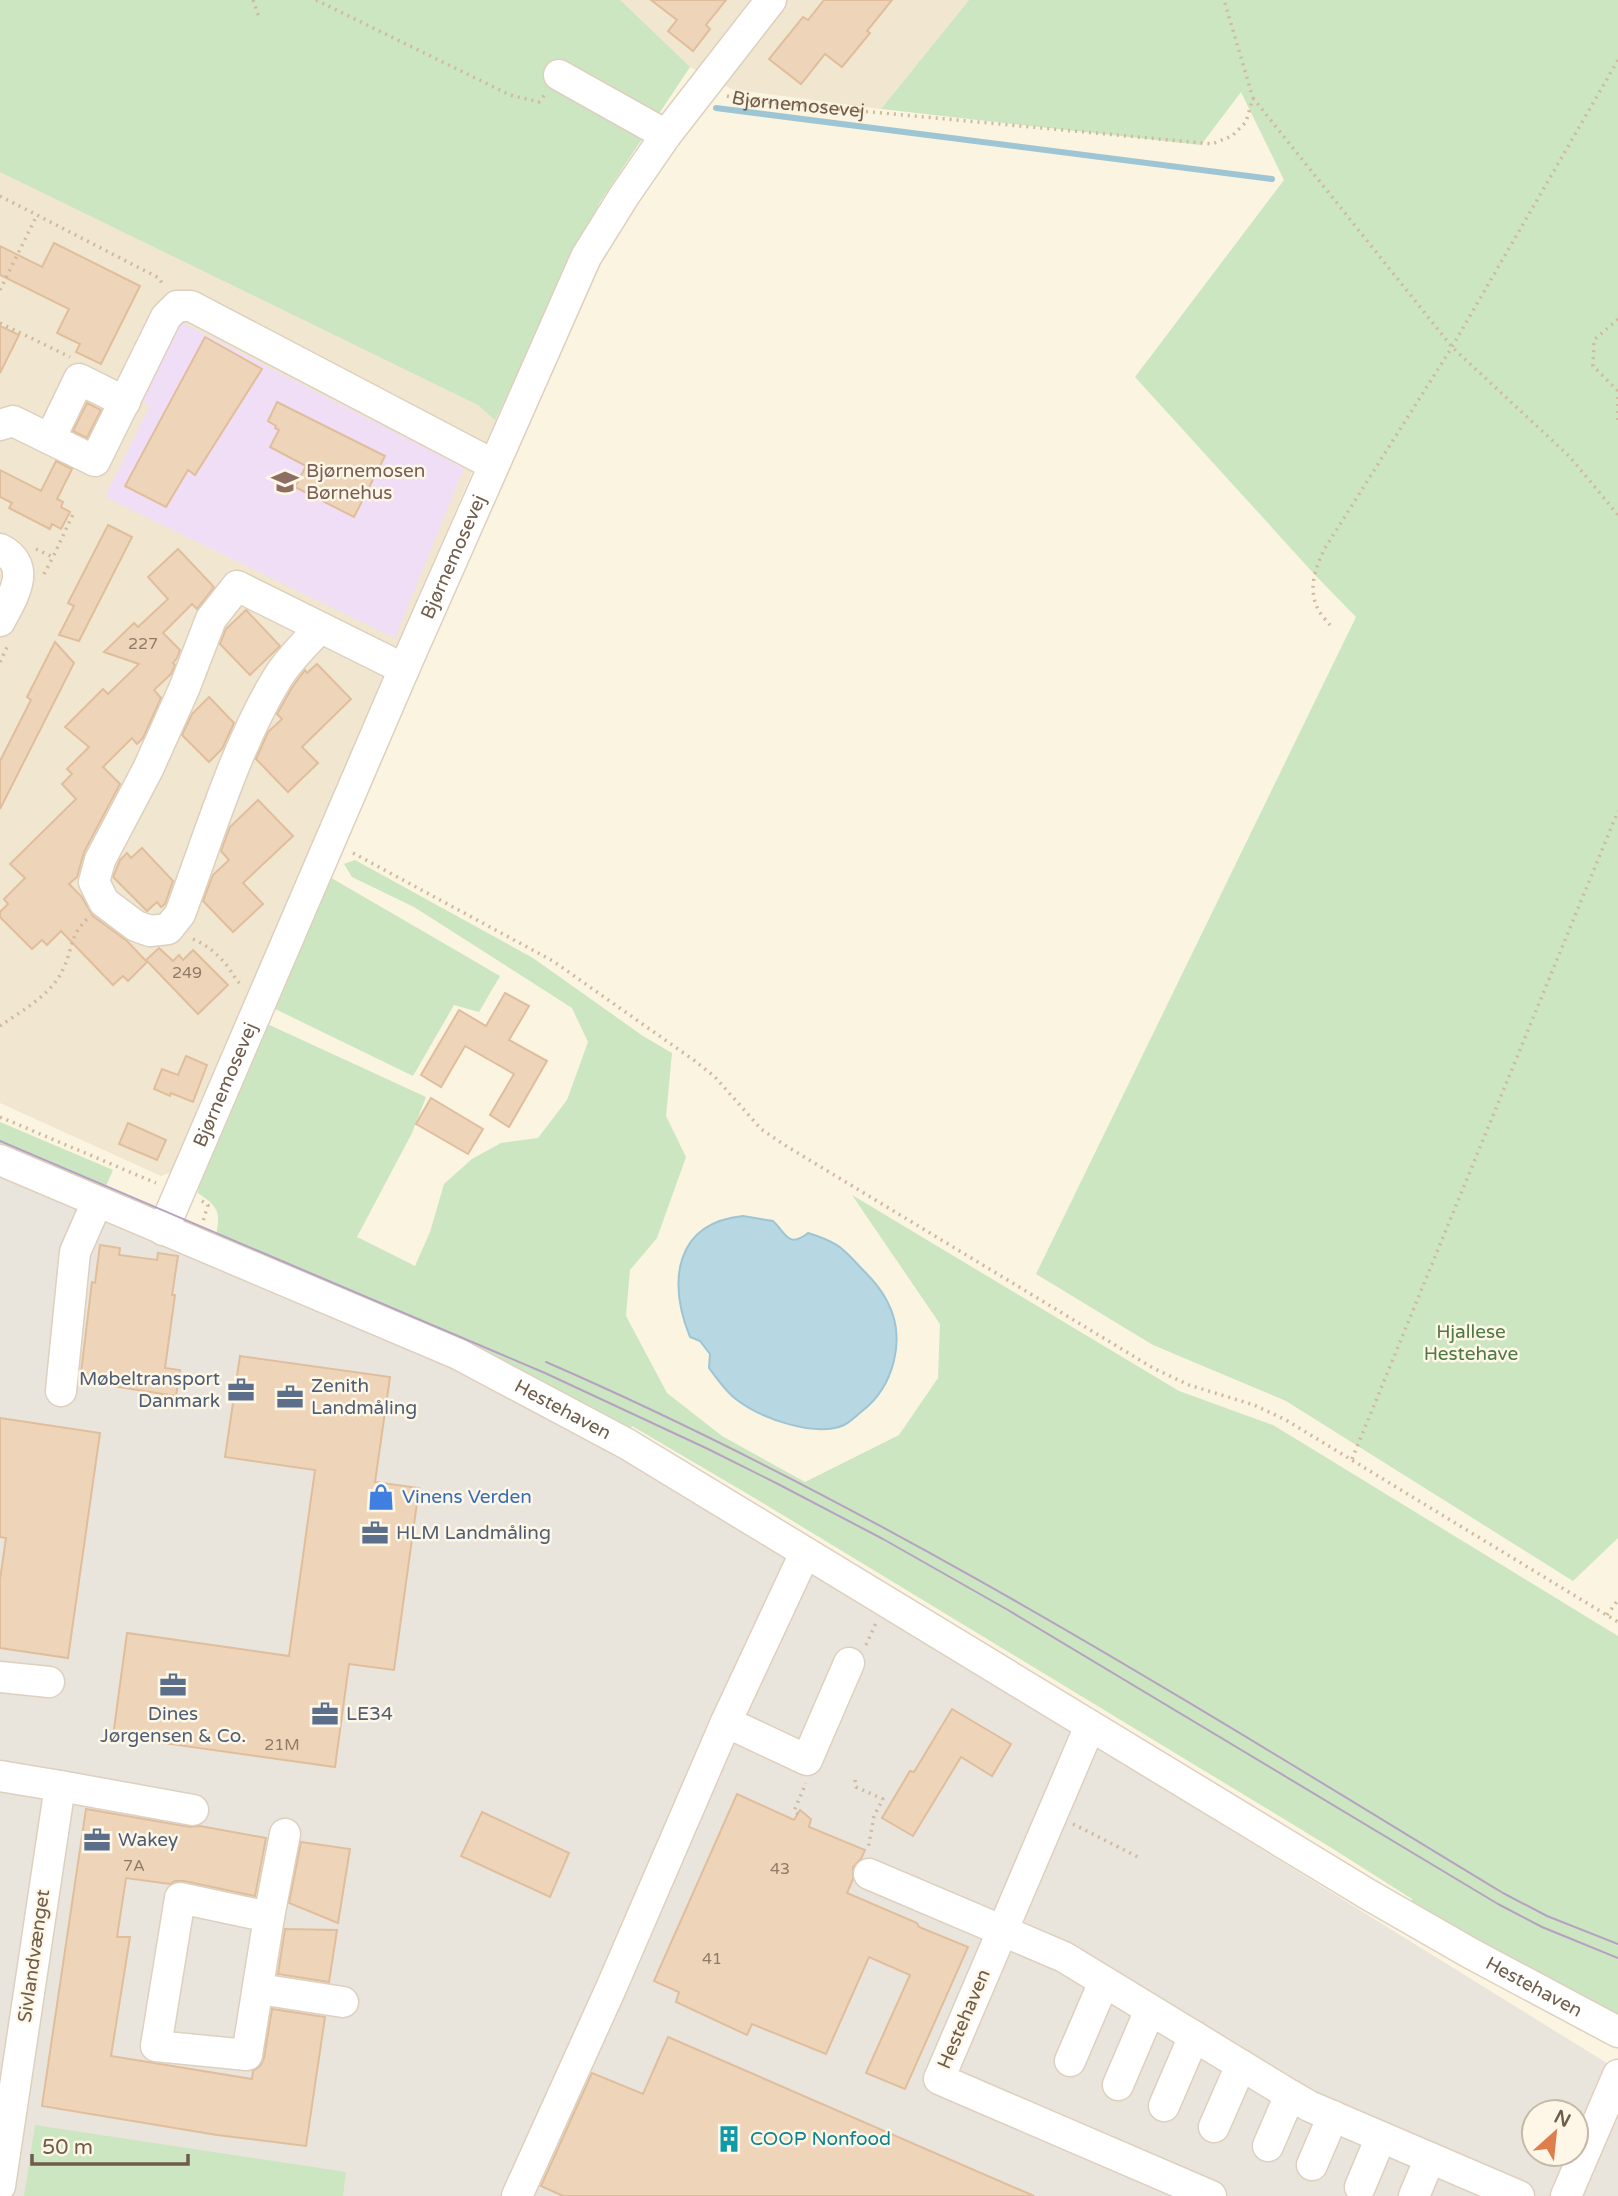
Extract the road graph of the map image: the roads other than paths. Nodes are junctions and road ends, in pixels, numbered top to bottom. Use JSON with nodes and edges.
{"nodes":[{"id":1,"x":771,"y":0,"type":"edge"},
{"id":2,"x":559,"y":75,"type":"road end"},
{"id":3,"x":666,"y":135,"type":"junction"},
{"id":4,"x":125,"y":401,"type":"junction"},
{"id":5,"x":0,"y":425,"type":"edge"},
{"id":6,"x":50,"y":439,"type":"junction"},
{"id":7,"x":494,"y":465,"type":"junction"},
{"id":8,"x":0,"y":550,"type":"edge"},
{"id":9,"x":0,"y":621,"type":"edge"},
{"id":10,"x":320,"y":628,"type":"junction"},
{"id":11,"x":404,"y":669,"type":"junction"},
{"id":12,"x":0,"y":1160,"type":"edge"},
{"id":13,"x":97,"y":1202,"type":"junction"},
{"id":14,"x":163,"y":1230,"type":"junction"},
{"id":15,"x":61,"y":1391,"type":"dead end"},
{"id":16,"x":805,"y":1553,"type":"junction"},
{"id":17,"x":849,"y":1663,"type":"dead end"},
{"id":18,"x":0,"y":1678,"type":"edge"},
{"id":19,"x":49,"y":1682,"type":"dead end"},
{"id":20,"x":726,"y":1722,"type":"junction"},
{"id":21,"x":1090,"y":1726,"type":"junction"},
{"id":22,"x":0,"y":1776,"type":"edge"},
{"id":23,"x":60,"y":1786,"type":"junction"},
{"id":24,"x":193,"y":1810,"type":"dead end"},
{"id":25,"x":285,"y":1834,"type":"dead end"},
{"id":26,"x":869,"y":1874,"type":"road end"},
{"id":27,"x":269,"y":1917,"type":"junction"},
{"id":28,"x":1002,"y":1931,"type":"junction"},
{"id":29,"x":1104,"y":1982,"type":"junction"},
{"id":30,"x":259,"y":1990,"type":"junction"},
{"id":31,"x":344,"y":2002,"type":"dead end"},
{"id":32,"x":1150,"y":2010,"type":"junction"},
{"id":33,"x":1618,"y":2032,"type":"edge"},
{"id":34,"x":1194,"y":2036,"type":"junction"},
{"id":35,"x":1070,"y":2062,"type":"dead end"},
{"id":36,"x":1241,"y":2065,"type":"junction"},
{"id":37,"x":1618,"y":2075,"type":"edge"},
{"id":38,"x":1118,"y":2085,"type":"dead end"},
{"id":39,"x":1290,"y":2095,"type":"junction"},
{"id":40,"x":1164,"y":2106,"type":"dead end"},
{"id":41,"x":1333,"y":2116,"type":"junction"},
{"id":42,"x":1214,"y":2127,"type":"dead end"},
{"id":43,"x":1381,"y":2137,"type":"junction"},
{"id":44,"x":1268,"y":2146,"type":"dead end"},
{"id":45,"x":1430,"y":2158,"type":"junction"},
{"id":46,"x":1312,"y":2165,"type":"dead end"},
{"id":47,"x":0,"y":2186,"type":"edge"},
{"id":48,"x":1360,"y":2186,"type":"dead end"},
{"id":49,"x":1474,"y":2187,"type":"edge"},
{"id":50,"x":517,"y":2196,"type":"edge"},
{"id":51,"x":1211,"y":2196,"type":"edge"},
{"id":52,"x":1414,"y":2196,"type":"edge"},
{"id":53,"x":1519,"y":2196,"type":"edge"},
{"id":54,"x":1566,"y":2196,"type":"edge"}],
"edges":[{"from":1,"to":3,"type":"street","name":"Bjørnemosevej"},
{"from":2,"to":3,"type":"street"},
{"from":3,"to":7,"type":"street","name":"Bjørnemosevej"},
{"from":4,"to":6,"type":"street"},
{"from":4,"to":6,"type":"street"},
{"from":4,"to":7,"type":"street"},
{"from":5,"to":6,"type":"street"},
{"from":7,"to":11,"type":"street","name":"Bjørnemosevej"},
{"from":8,"to":9,"type":"street"},
{"from":10,"to":10,"type":"street"},
{"from":10,"to":11,"type":"street"},
{"from":11,"to":14,"type":"street","name":"Bjørnemosevej"},
{"from":12,"to":13,"type":"street","name":"Hestehaven"},
{"from":13,"to":14,"type":"street","name":"Hestehaven"},
{"from":13,"to":15,"type":"street"},
{"from":14,"to":16,"type":"street","name":"Hestehaven"},
{"from":16,"to":20,"type":"street"},
{"from":16,"to":21,"type":"street","name":"Hestehaven"},
{"from":17,"to":20,"type":"street"},
{"from":18,"to":19,"type":"street"},
{"from":20,"to":50,"type":"street"},
{"from":21,"to":28,"type":"street","name":"Hestehaven"},
{"from":21,"to":33,"type":"street","name":"Hestehaven"},
{"from":22,"to":23,"type":"street"},
{"from":23,"to":24,"type":"street"},
{"from":23,"to":47,"type":"street","name":"Sivlandvænget"},
{"from":25,"to":27,"type":"street"},
{"from":26,"to":28,"type":"street"},
{"from":27,"to":30,"type":"street"},
{"from":27,"to":30,"type":"street"},
{"from":28,"to":29,"type":"street"},
{"from":28,"to":51,"type":"street","name":"Hestehaven"},
{"from":29,"to":32,"type":"street"},
{"from":29,"to":35,"type":"street"},
{"from":30,"to":31,"type":"street"},
{"from":32,"to":34,"type":"street"},
{"from":32,"to":38,"type":"street"},
{"from":34,"to":36,"type":"street"},
{"from":34,"to":40,"type":"street"},
{"from":36,"to":39,"type":"street"},
{"from":36,"to":42,"type":"street"},
{"from":37,"to":54,"type":"street"},
{"from":39,"to":41,"type":"street"},
{"from":39,"to":44,"type":"street"},
{"from":41,"to":43,"type":"street"},
{"from":41,"to":46,"type":"street"},
{"from":43,"to":45,"type":"street"},
{"from":43,"to":48,"type":"street"},
{"from":45,"to":49,"type":"street"},
{"from":45,"to":52,"type":"street"},
{"from":49,"to":53,"type":"street"}]}
